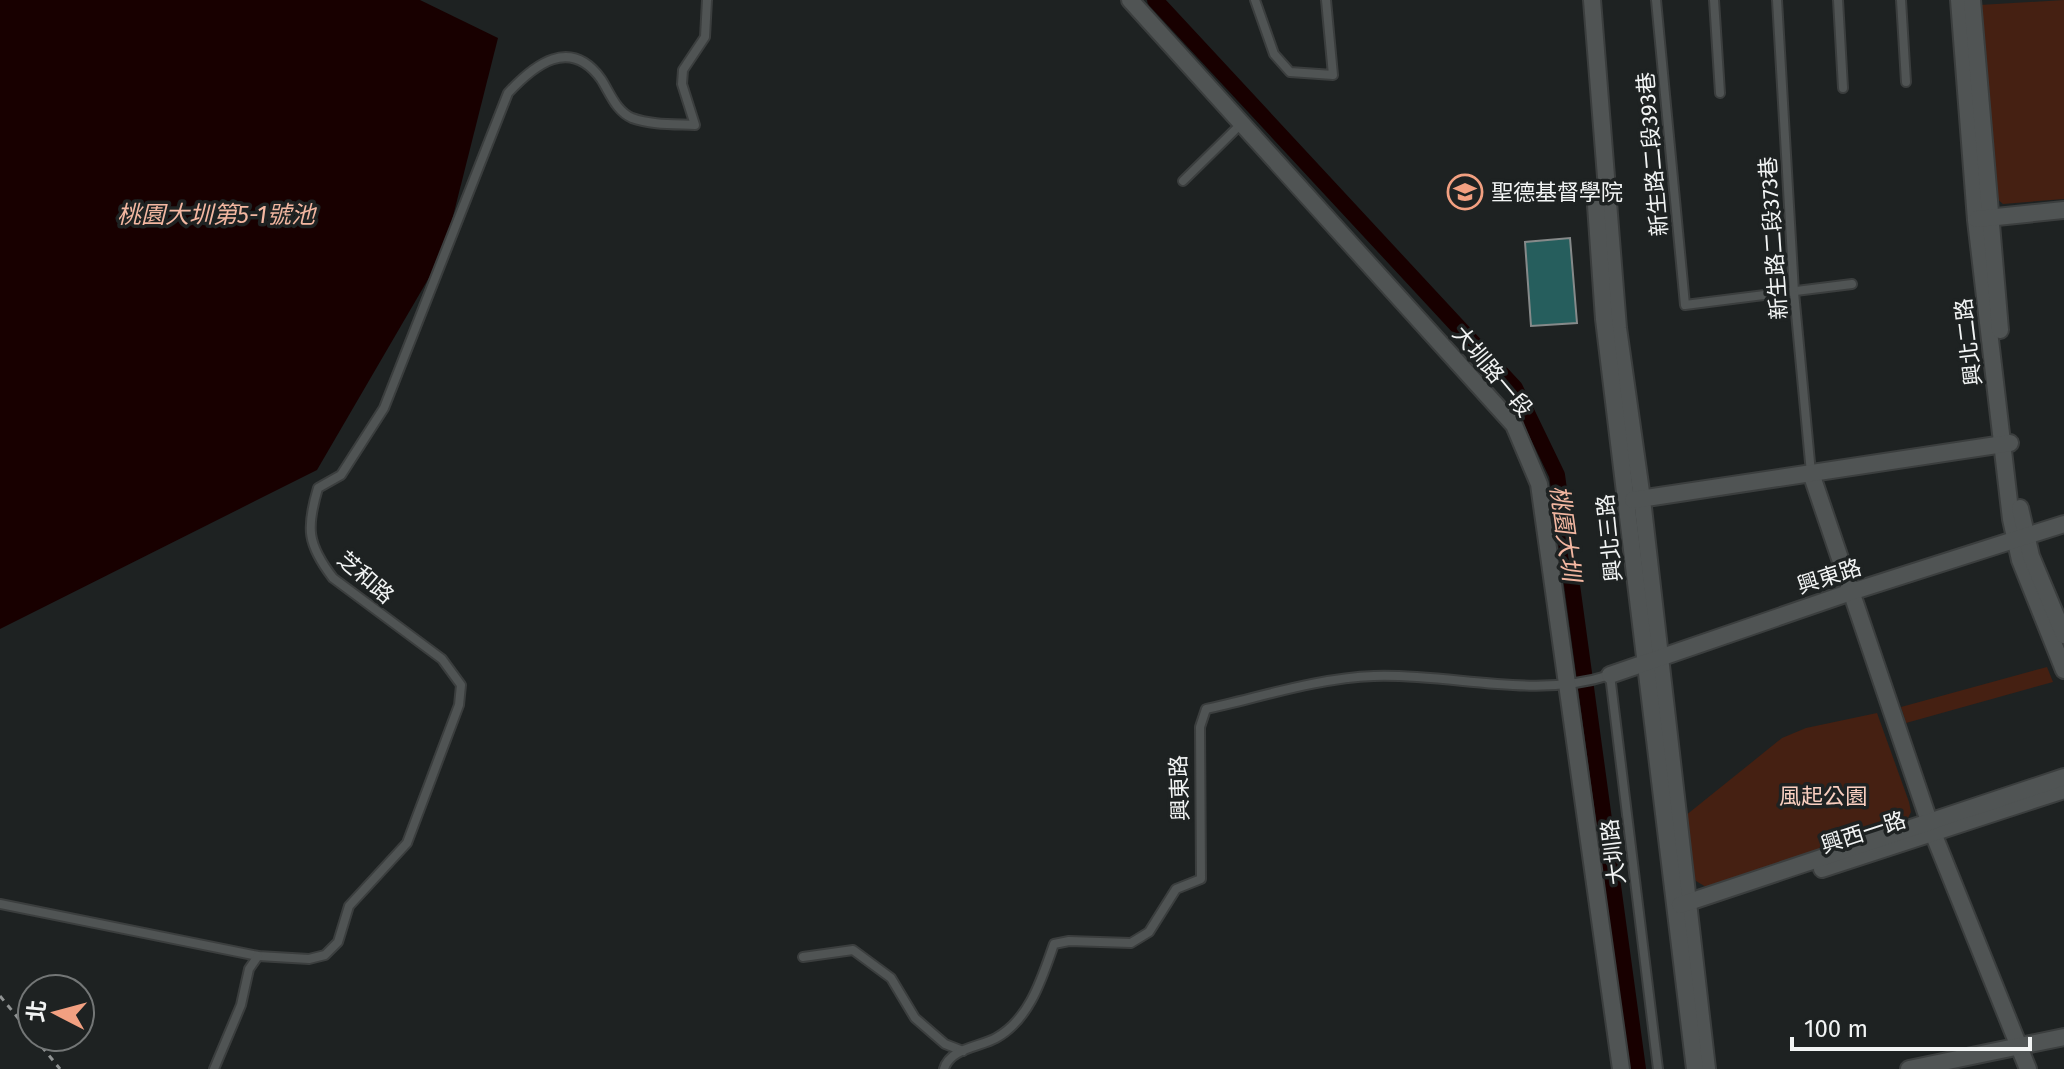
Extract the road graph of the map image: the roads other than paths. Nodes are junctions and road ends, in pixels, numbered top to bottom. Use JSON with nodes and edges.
{"nodes":[{"id":1,"x":707,"y":0,"type":"edge"},
{"id":2,"x":1130,"y":0,"type":"edge"},
{"id":3,"x":1255,"y":0,"type":"edge"},
{"id":4,"x":1326,"y":0,"type":"edge"},
{"id":5,"x":1582,"y":0,"type":"edge"},
{"id":6,"x":1592,"y":0,"type":"edge"},
{"id":7,"x":1656,"y":0,"type":"edge"},
{"id":8,"x":1714,"y":0,"type":"edge"},
{"id":9,"x":1777,"y":0,"type":"edge"},
{"id":10,"x":1838,"y":0,"type":"edge"},
{"id":11,"x":1901,"y":0,"type":"edge"},
{"id":12,"x":1959,"y":0,"type":"edge"},
{"id":13,"x":1972,"y":0,"type":"edge"},
{"id":14,"x":1906,"y":82,"type":"dead end"},
{"id":15,"x":1843,"y":88,"type":"dead end"},
{"id":16,"x":1720,"y":93,"type":"dead end"},
{"id":17,"x":1243,"y":123,"type":"junction"},
{"id":18,"x":1183,"y":181,"type":"dead end"},
{"id":19,"x":2064,"y":210,"type":"edge"},
{"id":20,"x":1982,"y":219,"type":"junction"},
{"id":21,"x":1852,"y":284,"type":"dead end"},
{"id":22,"x":1794,"y":292,"type":"junction"},
{"id":23,"x":2007,"y":443,"type":"junction"},
{"id":24,"x":1811,"y":473,"type":"junction"},
{"id":25,"x":1635,"y":500,"type":"junction"},
{"id":26,"x":2064,"y":524,"type":"edge"},
{"id":27,"x":2021,"y":537,"type":"junction"},
{"id":28,"x":1851,"y":592,"type":"junction"},
{"id":29,"x":2064,"y":635,"type":"edge"},
{"id":30,"x":1652,"y":659,"type":"junction"},
{"id":31,"x":2064,"y":670,"type":"edge"},
{"id":32,"x":1606,"y":677,"type":"junction"},
{"id":33,"x":1567,"y":684,"type":"junction"},
{"id":34,"x":2064,"y":777,"type":"edge"},
{"id":35,"x":2064,"y":790,"type":"edge"},
{"id":36,"x":1931,"y":828,"type":"junction"},
{"id":37,"x":0,"y":904,"type":"edge"},
{"id":38,"x":1684,"y":907,"type":"junction"},
{"id":39,"x":258,"y":956,"type":"junction"},
{"id":40,"x":803,"y":957,"type":"dead end"},
{"id":41,"x":2064,"y":1037,"type":"edge"},
{"id":42,"x":2019,"y":1046,"type":"junction"},
{"id":43,"x":963,"y":1051,"type":"junction"},
{"id":44,"x":214,"y":1069,"type":"edge"},
{"id":45,"x":944,"y":1069,"type":"edge"},
{"id":46,"x":1621,"y":1069,"type":"edge"},
{"id":47,"x":1658,"y":1069,"type":"edge"},
{"id":48,"x":1695,"y":1069,"type":"edge"},
{"id":49,"x":1707,"y":1069,"type":"edge"},
{"id":50,"x":1909,"y":1069,"type":"edge"},
{"id":51,"x":2028,"y":1069,"type":"edge"}],
"edges":[{"from":1,"to":39,"type":"lane","name":"芝和路"},
{"from":2,"to":17,"type":"street","name":"大圳路一段"},
{"from":3,"to":4,"type":"lane"},
{"from":5,"to":25,"type":"street","name":"興北三路"},
{"from":6,"to":25,"type":"street"},
{"from":7,"to":22,"type":"lane","name":"新生路二段393巷"},
{"from":8,"to":16,"type":"lane"},
{"from":9,"to":22,"type":"lane","name":"新生路二段373巷"},
{"from":10,"to":15,"type":"lane"},
{"from":11,"to":14,"type":"lane"},
{"from":12,"to":20,"type":"street","name":"興北二路"},
{"from":13,"to":20,"type":"street","name":"興北二路"},
{"from":17,"to":18,"type":"lane"},
{"from":17,"to":33,"type":"street","name":"大圳路一段"},
{"from":19,"to":20,"type":"street"},
{"from":20,"to":23,"type":"street","name":"興北二路"},
{"from":21,"to":22,"type":"lane"},
{"from":22,"to":24,"type":"lane","name":"新生路二段373巷"},
{"from":23,"to":24,"type":"street"},
{"from":23,"to":27,"type":"street","name":"興北二路"},
{"from":24,"to":25,"type":"street"},
{"from":24,"to":28,"type":"street"},
{"from":25,"to":30,"type":"street"},
{"from":26,"to":27,"type":"street","name":"興東路"},
{"from":27,"to":28,"type":"street","name":"興東路"},
{"from":27,"to":29,"type":"street","name":"興北二路"},
{"from":27,"to":31,"type":"street","name":"興北二路"},
{"from":28,"to":30,"type":"street","name":"興東路"},
{"from":28,"to":36,"type":"street"},
{"from":30,"to":32,"type":"street","name":"興東路"},
{"from":30,"to":38,"type":"street"},
{"from":32,"to":33,"type":"lane"},
{"from":32,"to":47,"type":"lane","name":"大圳路"},
{"from":33,"to":43,"type":"lane","name":"興東路"},
{"from":33,"to":46,"type":"street","name":"大圳路一段"},
{"from":34,"to":36,"type":"street"},
{"from":35,"to":36,"type":"street","name":"興西一路"},
{"from":36,"to":38,"type":"street","name":"興西一路"},
{"from":36,"to":42,"type":"street"},
{"from":37,"to":39,"type":"lane","name":"芝和路"},
{"from":38,"to":48,"type":"street"},
{"from":38,"to":49,"type":"street"},
{"from":39,"to":44,"type":"lane"},
{"from":40,"to":43,"type":"lane"},
{"from":41,"to":42,"type":"street"},
{"from":42,"to":50,"type":"street"},
{"from":42,"to":51,"type":"street"},
{"from":43,"to":45,"type":"lane","name":"興東路"}]}
